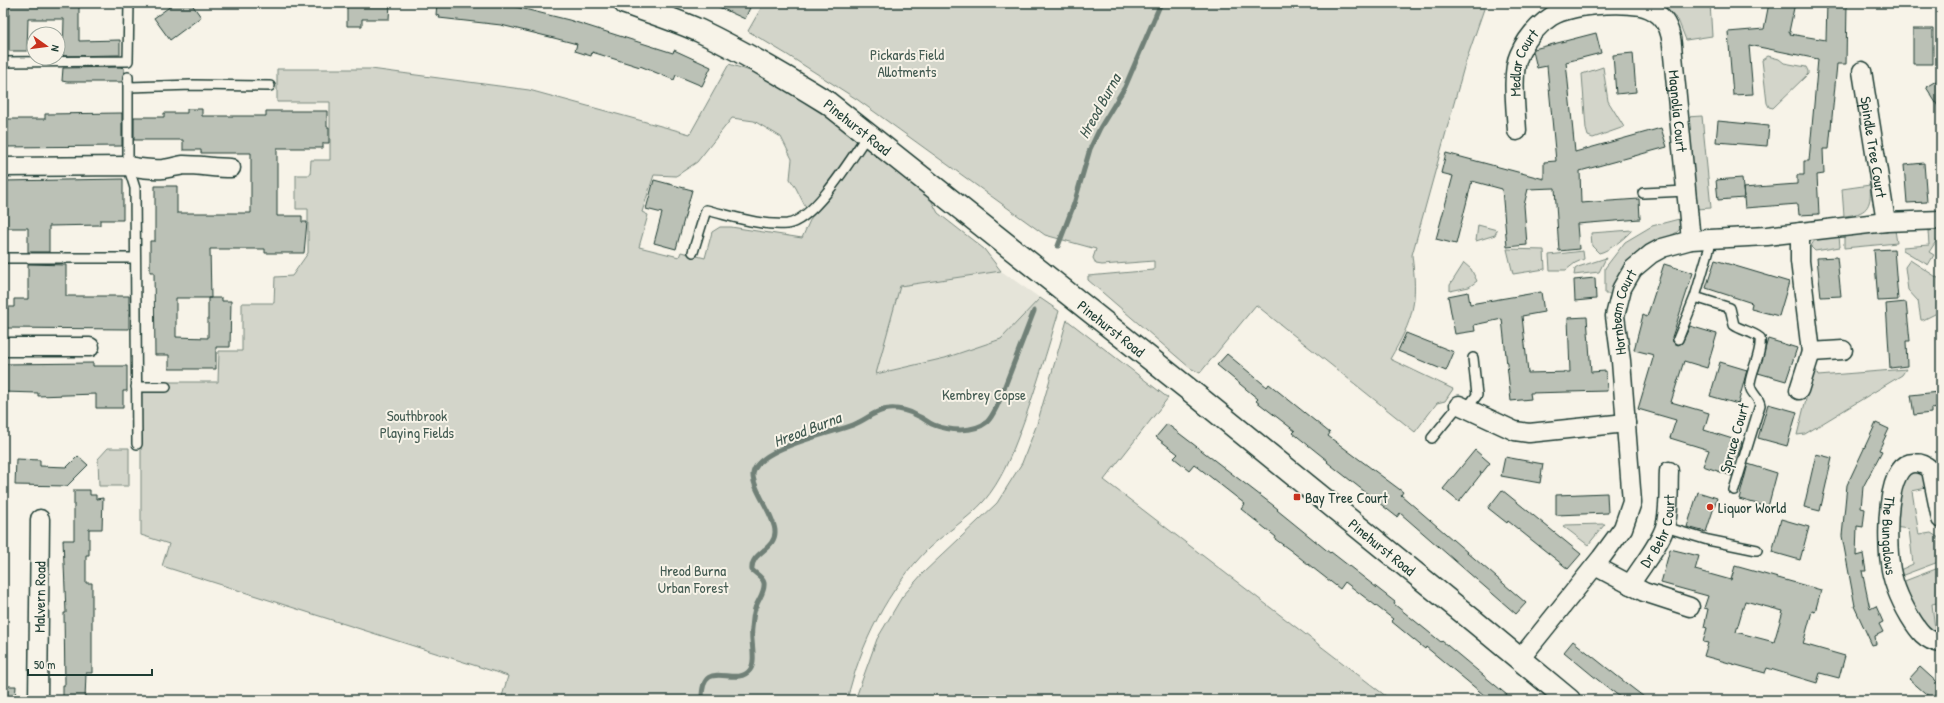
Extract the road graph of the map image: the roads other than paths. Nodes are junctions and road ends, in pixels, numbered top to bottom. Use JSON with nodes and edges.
{"nodes":[{"id":1,"x":128,"y":3,"type":"edge"},
{"id":2,"x":625,"y":3,"type":"edge"},
{"id":3,"x":1670,"y":32,"type":"joint"},
{"id":4,"x":3,"y":62,"type":"edge"},
{"id":5,"x":1862,"y":71,"type":"dead end"},
{"id":6,"x":128,"y":77,"type":"dead end"},
{"id":7,"x":270,"y":86,"type":"dead end"},
{"id":8,"x":129,"y":87,"type":"junction"},
{"id":9,"x":1517,"y":131,"type":"dead end"},
{"id":10,"x":868,"y":134,"type":"junction"},
{"id":11,"x":128,"y":166,"type":"junction"},
{"id":12,"x":3,"y":167,"type":"edge"},
{"id":13,"x":219,"y":172,"type":"dead end"},
{"id":14,"x":1687,"y":190,"type":"junction"},
{"id":15,"x":1643,"y":192,"type":"dead end"},
{"id":16,"x":1941,"y":220,"type":"edge"},
{"id":17,"x":1886,"y":222,"type":"junction"},
{"id":18,"x":1800,"y":232,"type":"junction"},
{"id":19,"x":1712,"y":239,"type":"junction"},
{"id":20,"x":1691,"y":240,"type":"junction"},
{"id":21,"x":693,"y":252,"type":"dead end"},
{"id":22,"x":3,"y":258,"type":"edge"},
{"id":23,"x":135,"y":258,"type":"junction"},
{"id":24,"x":1695,"y":297,"type":"junction"},
{"id":25,"x":1678,"y":339,"type":"dead end"},
{"id":26,"x":3,"y":347,"type":"edge"},
{"id":27,"x":90,"y":348,"type":"dead end"},
{"id":28,"x":1843,"y":350,"type":"dead end"},
{"id":29,"x":1811,"y":352,"type":"junction"},
{"id":30,"x":1473,"y":358,"type":"dead end"},
{"id":31,"x":136,"y":387,"type":"junction"},
{"id":32,"x":166,"y":387,"type":"dead end"},
{"id":33,"x":1799,"y":390,"type":"dead end"},
{"id":34,"x":1463,"y":406,"type":"junction"},
{"id":35,"x":1626,"y":423,"type":"junction"},
{"id":36,"x":1432,"y":438,"type":"dead end"},
{"id":37,"x":136,"y":444,"type":"dead end"},
{"id":38,"x":1669,"y":471,"type":"dead end"},
{"id":39,"x":1734,"y":490,"type":"dead end"},
{"id":40,"x":40,"y":519,"type":"dead end"},
{"id":41,"x":1941,"y":519,"type":"edge"},
{"id":42,"x":1665,"y":527,"type":"junction"},
{"id":43,"x":1757,"y":550,"type":"dead end"},
{"id":44,"x":1595,"y":566,"type":"junction"},
{"id":45,"x":1630,"y":585,"type":"junction"},
{"id":46,"x":1690,"y":608,"type":"dead end"},
{"id":47,"x":1941,"y":643,"type":"edge"},
{"id":48,"x":1520,"y":659,"type":"junction"},
{"id":49,"x":38,"y":700,"type":"edge"},
{"id":50,"x":1569,"y":700,"type":"edge"}],
"edges":[{"from":1,"to":4,"type":"lane"},
{"from":2,"to":10,"type":"street","name":"Pinehurst Road"},
{"from":3,"to":9,"type":"street","name":"Medlar Court"},
{"from":3,"to":14,"type":"street","name":"Magnolia Court"},
{"from":5,"to":17,"type":"street","name":"Spindle Tree Court"},
{"from":6,"to":8,"type":"lane"},
{"from":7,"to":8,"type":"lane"},
{"from":8,"to":11,"type":"lane"},
{"from":10,"to":21,"type":"lane"},
{"from":10,"to":48,"type":"street","name":"Pinehurst Road"},
{"from":11,"to":12,"type":"street"},
{"from":11,"to":13,"type":"street"},
{"from":11,"to":23,"type":"lane"},
{"from":14,"to":15,"type":"lane"},
{"from":14,"to":20,"type":"street","name":"Magnolia Court"},
{"from":16,"to":17,"type":"street"},
{"from":17,"to":18,"type":"street"},
{"from":18,"to":19,"type":"street"},
{"from":18,"to":29,"type":"street"},
{"from":19,"to":20,"type":"street"},
{"from":19,"to":24,"type":"lane"},
{"from":20,"to":35,"type":"street","name":"Hornbeam Court"},
{"from":22,"to":23,"type":"lane"},
{"from":23,"to":31,"type":"lane"},
{"from":24,"to":25,"type":"lane"},
{"from":24,"to":39,"type":"lane","name":"Spruce Court"},
{"from":26,"to":27,"type":"street"},
{"from":28,"to":29,"type":"street"},
{"from":29,"to":33,"type":"street"},
{"from":30,"to":34,"type":"lane"},
{"from":31,"to":32,"type":"lane"},
{"from":31,"to":37,"type":"lane"},
{"from":34,"to":35,"type":"street"},
{"from":34,"to":36,"type":"lane"},
{"from":35,"to":44,"type":"street"},
{"from":38,"to":42,"type":"street","name":"Dr Behr Court"},
{"from":40,"to":49,"type":"street","name":"Malvern Road"},
{"from":41,"to":47,"type":"street","name":"The Bungalows"},
{"from":42,"to":43,"type":"lane"},
{"from":42,"to":45,"type":"street","name":"Dr Behr Court"},
{"from":44,"to":45,"type":"street","name":"Dr Behr Court"},
{"from":44,"to":48,"type":"street"},
{"from":45,"to":46,"type":"street","name":"Dr Behr Court"},
{"from":48,"to":50,"type":"street","name":"Pinehurst Road"}]}
